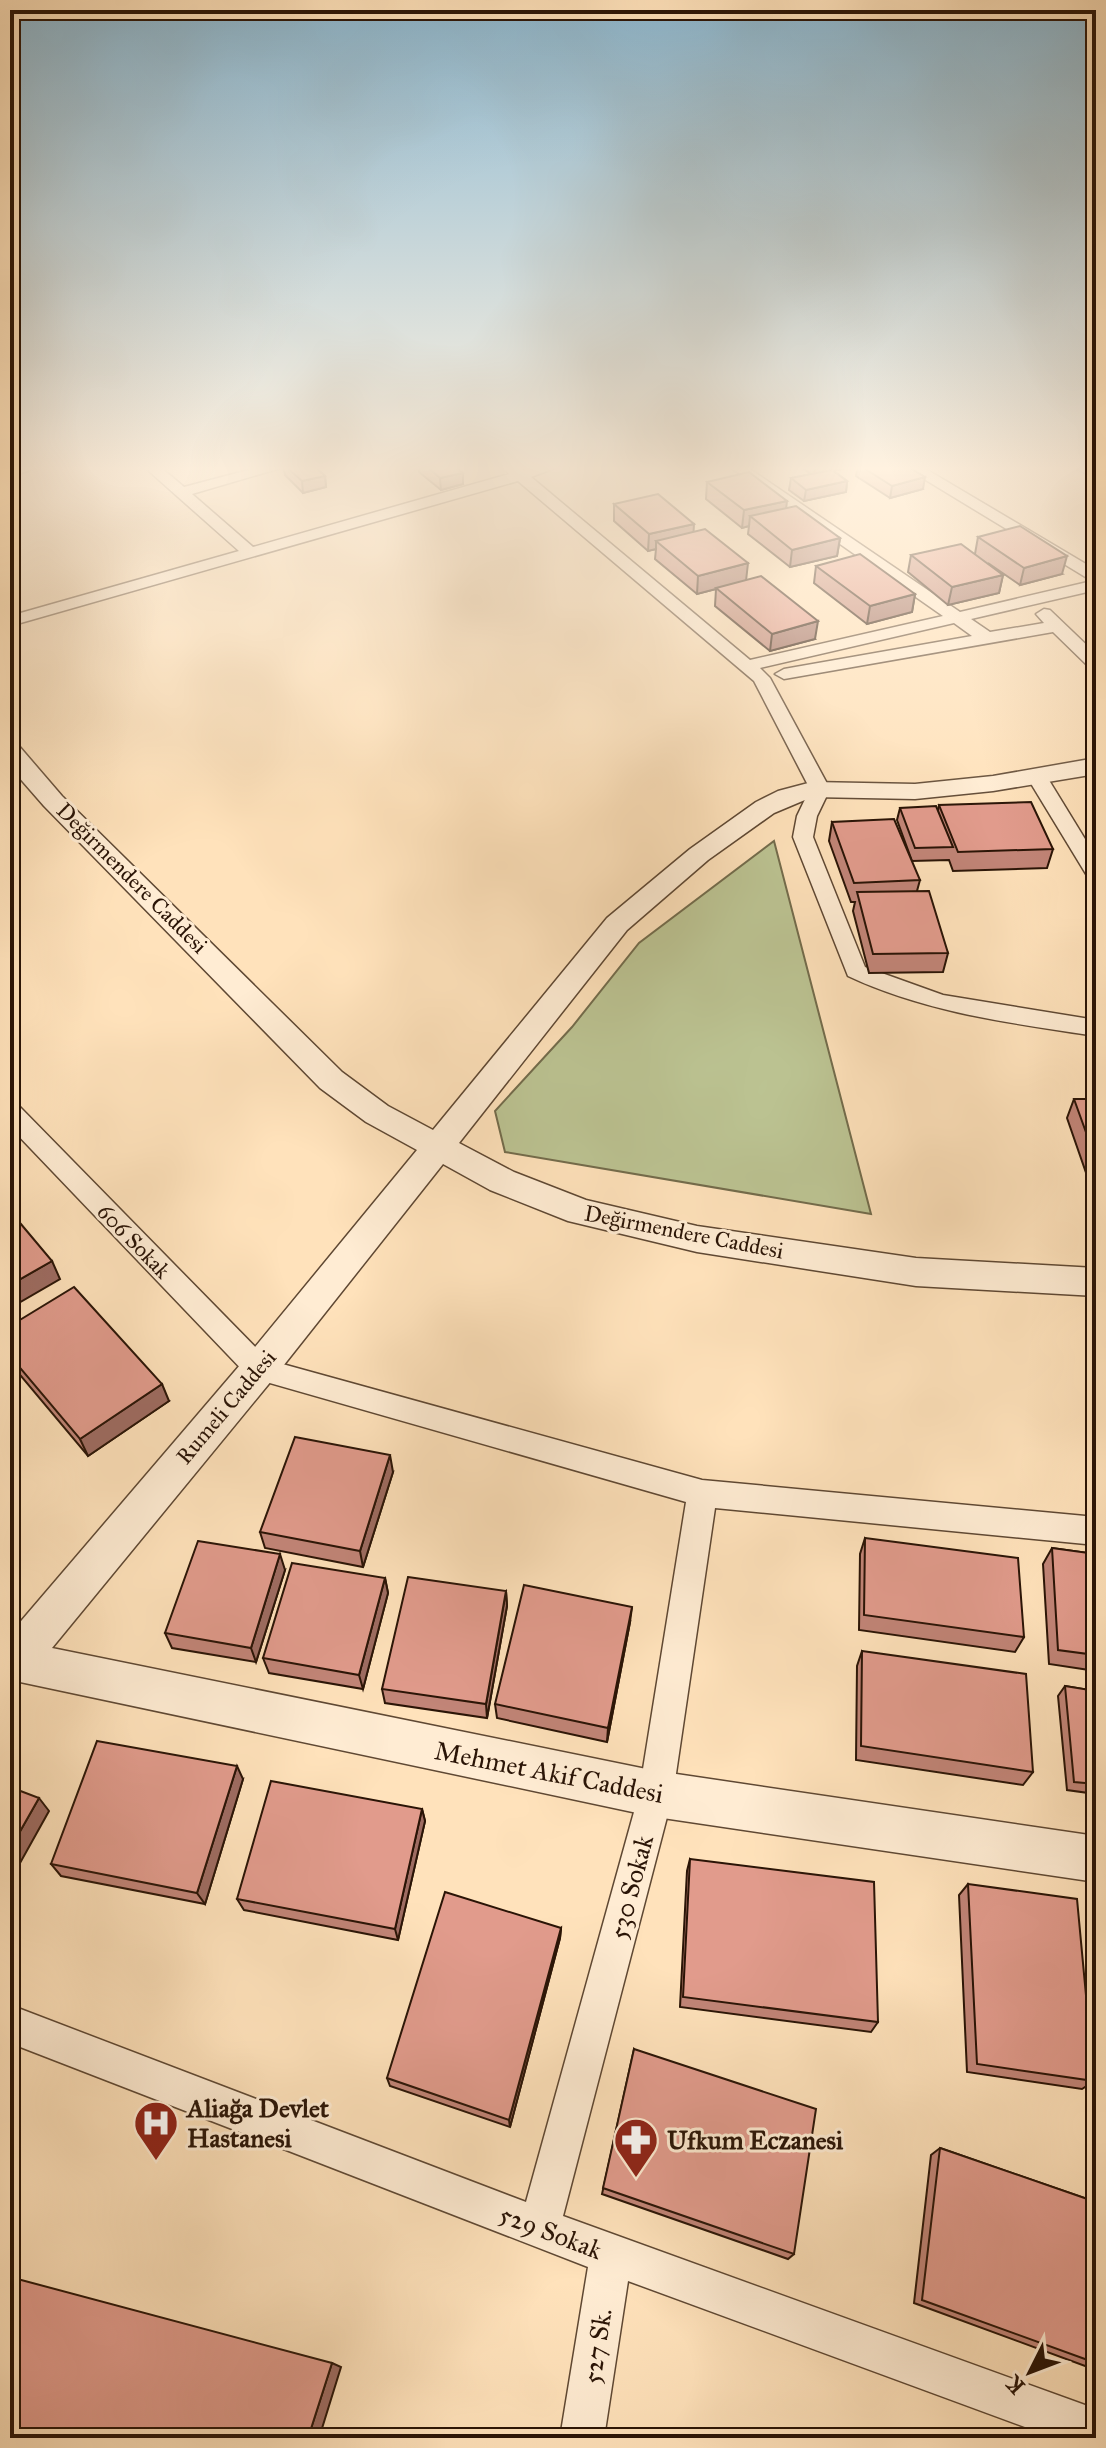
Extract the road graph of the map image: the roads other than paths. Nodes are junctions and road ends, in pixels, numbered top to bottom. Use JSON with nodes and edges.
{"nodes":[{"id":1,"x":158,"y":579,"type":"edge"},
{"id":2,"x":644,"y":579,"type":"edge"},
{"id":3,"x":903,"y":579,"type":"edge"},
{"id":4,"x":1096,"y":585,"type":"edge"},
{"id":5,"x":1030,"y":601,"type":"junction"},
{"id":6,"x":956,"y":615,"type":"junction"},
{"id":7,"x":10,"y":621,"type":"edge"},
{"id":8,"x":1056,"y":626,"type":"junction"},
{"id":9,"x":987,"y":638,"type":"junction"},
{"id":10,"x":1096,"y":664,"type":"edge"},
{"id":11,"x":754,"y":672,"type":"junction"},
{"id":12,"x":10,"y":751,"type":"edge"},
{"id":13,"x":1096,"y":766,"type":"edge"},
{"id":14,"x":1037,"y":777,"type":"junction"},
{"id":15,"x":820,"y":789,"type":"junction"},
{"id":16,"x":1096,"y":874,"type":"edge"},
{"id":17,"x":1096,"y":1028,"type":"edge"},
{"id":18,"x":10,"y":1112,"type":"edge"},
{"id":19,"x":438,"y":1144,"type":"junction"},
{"id":20,"x":1096,"y":1282,"type":"edge"},
{"id":21,"x":259,"y":1369,"type":"junction"},
{"id":22,"x":702,"y":1493,"type":"junction"},
{"id":23,"x":1096,"y":1531,"type":"edge"},
{"id":24,"x":12,"y":1660,"type":"edge"},
{"id":25,"x":656,"y":1794,"type":"junction"},
{"id":26,"x":1096,"y":1859,"type":"edge"},
{"id":27,"x":10,"y":2024,"type":"edge"},
{"id":28,"x":539,"y":2228,"type":"junction"},
{"id":29,"x":611,"y":2255,"type":"junction"},
{"id":30,"x":1096,"y":2431,"type":"edge"},
{"id":31,"x":582,"y":2438,"type":"edge"}],
"edges":[{"from":1,"to":7,"type":"street"},
{"from":2,"to":11,"type":"street"},
{"from":3,"to":6,"type":"street"},
{"from":4,"to":5,"type":"street"},
{"from":5,"to":6,"type":"street"},
{"from":5,"to":8,"type":"street"},
{"from":6,"to":9,"type":"street"},
{"from":6,"to":11,"type":"street"},
{"from":8,"to":9,"type":"street"},
{"from":8,"to":10,"type":"street"},
{"from":9,"to":11,"type":"street"},
{"from":11,"to":15,"type":"street"},
{"from":12,"to":19,"type":"street","name":"Değirmendere Caddesi"},
{"from":13,"to":14,"type":"street","name":"Rumeli Caddesi"},
{"from":14,"to":15,"type":"street","name":"Rumeli Caddesi"},
{"from":14,"to":16,"type":"street"},
{"from":15,"to":17,"type":"street"},
{"from":15,"to":19,"type":"street","name":"Rumeli Caddesi"},
{"from":18,"to":21,"type":"street","name":"606 Sokak"},
{"from":19,"to":20,"type":"street","name":"Değirmendere Caddesi"},
{"from":19,"to":21,"type":"street","name":"Rumeli Caddesi"},
{"from":21,"to":22,"type":"street"},
{"from":21,"to":24,"type":"street","name":"Rumeli Caddesi"},
{"from":22,"to":23,"type":"street"},
{"from":22,"to":25,"type":"street","name":"530 Sokak"},
{"from":24,"to":25,"type":"street","name":"Mehmet Akif Caddesi"},
{"from":25,"to":26,"type":"street","name":"Mehmet Akif Caddesi"},
{"from":25,"to":28,"type":"street","name":"530 Sokak"},
{"from":27,"to":28,"type":"street","name":"529 Sokak"},
{"from":28,"to":29,"type":"street","name":"529 Sokak"},
{"from":29,"to":30,"type":"street","name":"529 Sokak"},
{"from":29,"to":31,"type":"street","name":"527 Sk."}]}
